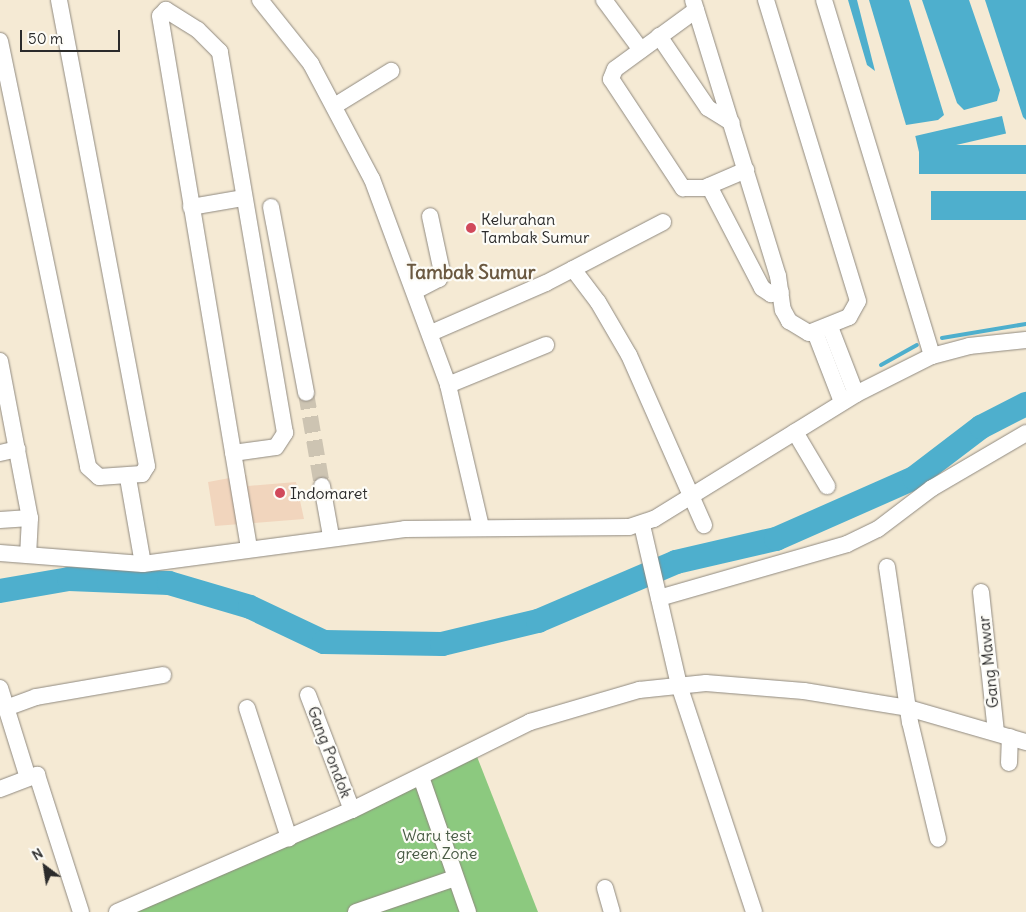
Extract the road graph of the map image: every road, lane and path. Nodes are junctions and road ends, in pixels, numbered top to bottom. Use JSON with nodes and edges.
{"nodes":[{"id":1,"x":59,"y":0,"type":"edge"},
{"id":2,"x":260,"y":0,"type":"edge"},
{"id":3,"x":604,"y":0,"type":"edge"},
{"id":4,"x":766,"y":0,"type":"edge"},
{"id":5,"x":824,"y":0,"type":"edge"},
{"id":6,"x":695,"y":5,"type":"edge"},
{"id":7,"x":659,"y":36,"type":"junction"},
{"id":8,"x":0,"y":41,"type":"edge"},
{"id":9,"x":641,"y":50,"type":"junction"},
{"id":10,"x":391,"y":71,"type":"dead end"},
{"id":11,"x":336,"y":105,"type":"junction"},
{"id":12,"x":732,"y":123,"type":"junction"},
{"id":13,"x":746,"y":170,"type":"junction"},
{"id":14,"x":709,"y":186,"type":"junction"},
{"id":15,"x":243,"y":198,"type":"junction"},
{"id":16,"x":191,"y":207,"type":"junction"},
{"id":17,"x":271,"y":207,"type":"dead end"},
{"id":18,"x":430,"y":216,"type":"dead end"},
{"id":19,"x":663,"y":222,"type":"dead end"},
{"id":20,"x":573,"y":269,"type":"junction"},
{"id":21,"x":416,"y":292,"type":"junction"},
{"id":22,"x":780,"y":292,"type":"junction"},
{"id":23,"x":823,"y":330,"type":"junction"},
{"id":24,"x":430,"y":333,"type":"junction"},
{"id":25,"x":1026,"y":340,"type":"edge"},
{"id":26,"x":546,"y":345,"type":"dead end"},
{"id":27,"x":932,"y":356,"type":"junction"},
{"id":28,"x":0,"y":361,"type":"edge"},
{"id":29,"x":448,"y":385,"type":"junction"},
{"id":30,"x":306,"y":393,"type":"tunnel mouth"},
{"id":31,"x":849,"y":398,"type":"junction"},
{"id":32,"x":795,"y":432,"type":"junction"},
{"id":33,"x":1026,"y":433,"type":"edge"},
{"id":34,"x":18,"y":449,"type":"junction"},
{"id":35,"x":0,"y":453,"type":"edge"},
{"id":36,"x":234,"y":454,"type":"junction"},
{"id":37,"x":128,"y":478,"type":"junction"},
{"id":38,"x":322,"y":486,"type":"tunnel mouth"},
{"id":39,"x":827,"y":486,"type":"dead end"},
{"id":40,"x":690,"y":496,"type":"junction"},
{"id":41,"x":0,"y":520,"type":"edge"},
{"id":42,"x":642,"y":525,"type":"junction"},
{"id":43,"x":704,"y":525,"type":"dead end"},
{"id":44,"x":481,"y":527,"type":"junction"},
{"id":45,"x":29,"y":536,"type":"junction"},
{"id":46,"x":331,"y":536,"type":"junction"},
{"id":47,"x":249,"y":545,"type":"junction"},
{"id":48,"x":0,"y":553,"type":"edge"},
{"id":49,"x":142,"y":556,"type":"junction"},
{"id":50,"x":888,"y":567,"type":"dead end"},
{"id":51,"x":981,"y":592,"type":"dead end"},
{"id":52,"x":657,"y":593,"type":"junction"},
{"id":53,"x":163,"y":675,"type":"dead end"},
{"id":54,"x":679,"y":685,"type":"junction"},
{"id":55,"x":0,"y":688,"type":"edge"},
{"id":56,"x":308,"y":695,"type":"dead end"},
{"id":57,"x":6,"y":708,"type":"junction"},
{"id":58,"x":247,"y":708,"type":"dead end"},
{"id":59,"x":908,"y":708,"type":"junction"},
{"id":60,"x":1003,"y":734,"type":"junction"},
{"id":61,"x":1026,"y":742,"type":"edge"},
{"id":62,"x":1009,"y":763,"type":"dead end"},
{"id":63,"x":421,"y":777,"type":"junction"},
{"id":64,"x":28,"y":778,"type":"junction"},
{"id":65,"x":0,"y":790,"type":"edge"},
{"id":66,"x":352,"y":810,"type":"junction"},
{"id":67,"x":289,"y":838,"type":"junction"},
{"id":68,"x":938,"y":839,"type":"dead end"},
{"id":69,"x":455,"y":878,"type":"junction"},
{"id":70,"x":605,"y":888,"type":"dead end"},
{"id":71,"x":81,"y":912,"type":"edge"},
{"id":72,"x":118,"y":912,"type":"edge"},
{"id":73,"x":356,"y":912,"type":"edge"},
{"id":74,"x":468,"y":912,"type":"edge"},
{"id":75,"x":612,"y":912,"type":"edge"},
{"id":76,"x":754,"y":912,"type":"edge"}],
"edges":[{"from":1,"to":37,"type":"street"},
{"from":2,"to":11,"type":"street"},
{"from":3,"to":9,"type":"street"},
{"from":4,"to":23,"type":"street"},
{"from":5,"to":27,"type":"street"},
{"from":6,"to":7,"type":"street"},
{"from":6,"to":12,"type":"street"},
{"from":7,"to":9,"type":"street"},
{"from":7,"to":12,"type":"street"},
{"from":8,"to":37,"type":"street"},
{"from":9,"to":14,"type":"street"},
{"from":10,"to":11,"type":"street"},
{"from":11,"to":21,"type":"street"},
{"from":12,"to":13,"type":"street"},
{"from":13,"to":14,"type":"street"},
{"from":13,"to":22,"type":"street"},
{"from":14,"to":22,"type":"street"},
{"from":15,"to":16,"type":"street"},
{"from":15,"to":16,"type":"street"},
{"from":15,"to":36,"type":"street"},
{"from":16,"to":36,"type":"street"},
{"from":17,"to":30,"type":"street"},
{"from":18,"to":21,"type":"street"},
{"from":19,"to":20,"type":"street"},
{"from":20,"to":24,"type":"street"},
{"from":20,"to":40,"type":"street"},
{"from":21,"to":24,"type":"street"},
{"from":22,"to":23,"type":"street"},
{"from":23,"to":31,"type":"street"},
{"from":24,"to":29,"type":"street"},
{"from":25,"to":27,"type":"street"},
{"from":26,"to":29,"type":"street"},
{"from":27,"to":31,"type":"street"},
{"from":28,"to":34,"type":"street"},
{"from":29,"to":44,"type":"street"},
{"from":31,"to":32,"type":"street"},
{"from":32,"to":39,"type":"street"},
{"from":32,"to":40,"type":"street"},
{"from":33,"to":52,"type":"street"},
{"from":34,"to":35,"type":"street"},
{"from":34,"to":45,"type":"street"},
{"from":36,"to":47,"type":"street"},
{"from":37,"to":49,"type":"street"},
{"from":38,"to":46,"type":"street"},
{"from":40,"to":42,"type":"street"},
{"from":40,"to":43,"type":"street"},
{"from":41,"to":45,"type":"street"},
{"from":42,"to":44,"type":"street"},
{"from":42,"to":52,"type":"street"},
{"from":44,"to":46,"type":"street"},
{"from":45,"to":48,"type":"street"},
{"from":45,"to":49,"type":"street"},
{"from":46,"to":47,"type":"street"},
{"from":47,"to":49,"type":"street"},
{"from":50,"to":59,"type":"street"},
{"from":51,"to":60,"type":"street","name":"Gang Mawar"},
{"from":52,"to":54,"type":"street"},
{"from":53,"to":57,"type":"street"},
{"from":54,"to":59,"type":"street"},
{"from":54,"to":63,"type":"street"},
{"from":54,"to":76,"type":"street"},
{"from":55,"to":57,"type":"street"},
{"from":56,"to":66,"type":"street","name":"Gang Pondok"},
{"from":57,"to":64,"type":"street"},
{"from":58,"to":67,"type":"street"},
{"from":59,"to":60,"type":"street"},
{"from":59,"to":68,"type":"street"},
{"from":60,"to":61,"type":"street"},
{"from":60,"to":62,"type":"street","name":"Gang Mawar"},
{"from":63,"to":66,"type":"street"},
{"from":63,"to":69,"type":"street"},
{"from":64,"to":65,"type":"street"},
{"from":64,"to":71,"type":"street"},
{"from":66,"to":67,"type":"street"},
{"from":67,"to":72,"type":"street"},
{"from":69,"to":73,"type":"street"},
{"from":69,"to":74,"type":"street"},
{"from":70,"to":75,"type":"street"}]}
